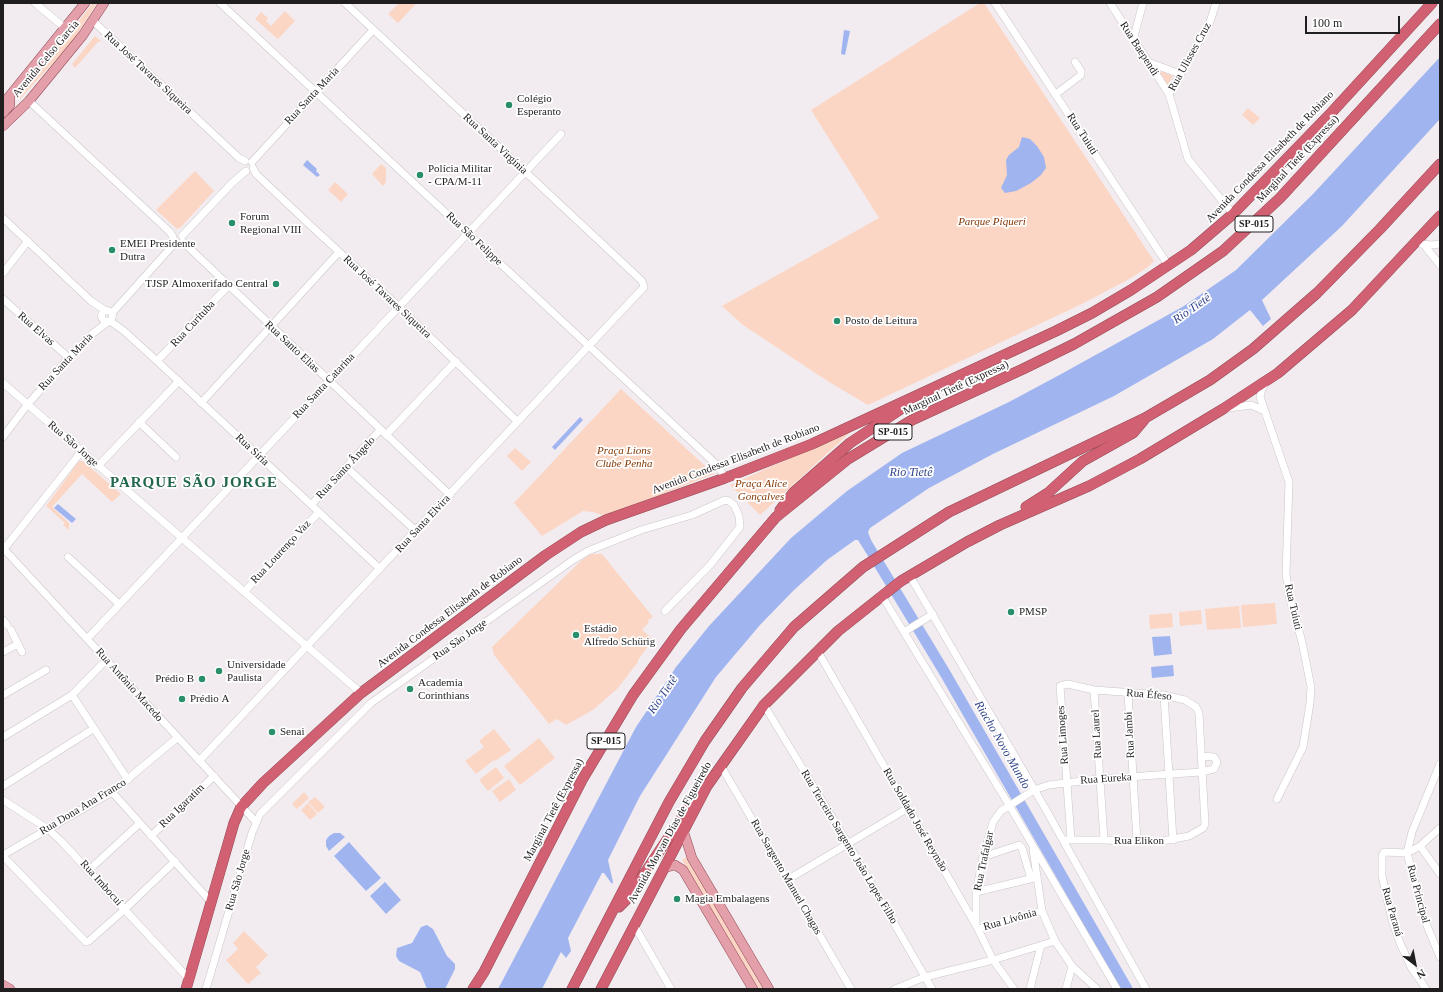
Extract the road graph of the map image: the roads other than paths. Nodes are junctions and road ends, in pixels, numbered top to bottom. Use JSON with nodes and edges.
{"nodes":[{"id":1,"x":35,"y":3,"type":"edge"},
{"id":2,"x":85,"y":3,"type":"edge"},
{"id":3,"x":104,"y":3,"type":"edge"},
{"id":4,"x":220,"y":3,"type":"edge"},
{"id":5,"x":345,"y":3,"type":"edge"},
{"id":6,"x":995,"y":3,"type":"edge"},
{"id":7,"x":1110,"y":3,"type":"edge"},
{"id":8,"x":1143,"y":3,"type":"edge"},
{"id":9,"x":1216,"y":3,"type":"edge"},
{"id":10,"x":1432,"y":3,"type":"edge"},
{"id":11,"x":93,"y":21,"type":"junction"},
{"id":12,"x":1440,"y":24,"type":"edge"},
{"id":13,"x":65,"y":28,"type":"junction"},
{"id":14,"x":373,"y":30,"type":"junction"},
{"id":15,"x":1133,"y":40,"type":"junction"},
{"id":16,"x":1075,"y":62,"type":"dead end"},
{"id":17,"x":1148,"y":62,"type":"junction"},
{"id":18,"x":1180,"y":74,"type":"junction"},
{"id":19,"x":17,"y":87,"type":"junction"},
{"id":20,"x":316,"y":92,"type":"junction"},
{"id":21,"x":1056,"y":94,"type":"junction"},
{"id":22,"x":1169,"y":94,"type":"junction"},
{"id":23,"x":5,"y":98,"type":"edge"},
{"id":24,"x":27,"y":102,"type":"junction"},
{"id":25,"x":3,"y":113,"type":"edge"},
{"id":26,"x":3,"y":126,"type":"edge"},
{"id":27,"x":561,"y":134,"type":"dead end"},
{"id":28,"x":1440,"y":164,"type":"edge"},
{"id":29,"x":248,"y":166,"type":"junction"},
{"id":30,"x":525,"y":172,"type":"junction"},
{"id":31,"x":1233,"y":214,"type":"junction"},
{"id":32,"x":1440,"y":216,"type":"edge"},
{"id":33,"x":3,"y":218,"type":"edge"},
{"id":34,"x":467,"y":233,"type":"junction"},
{"id":35,"x":178,"y":240,"type":"junction"},
{"id":36,"x":28,"y":241,"type":"junction"},
{"id":37,"x":1420,"y":243,"type":"junction"},
{"id":38,"x":1440,"y":244,"type":"edge"},
{"id":39,"x":339,"y":252,"type":"junction"},
{"id":40,"x":1440,"y":265,"type":"edge"},
{"id":41,"x":1168,"y":266,"type":"junction"},
{"id":42,"x":3,"y":273,"type":"edge"},
{"id":43,"x":644,"y":285,"type":"joint"},
{"id":44,"x":228,"y":286,"type":"junction"},
{"id":45,"x":3,"y":299,"type":"edge"},
{"id":46,"x":398,"y":307,"type":"junction"},
{"id":47,"x":108,"y":317,"type":"junction"},
{"id":48,"x":271,"y":327,"type":"junction"},
{"id":49,"x":588,"y":346,"type":"junction"},
{"id":50,"x":69,"y":358,"type":"junction"},
{"id":51,"x":157,"y":361,"type":"junction"},
{"id":52,"x":456,"y":361,"type":"junction"},
{"id":53,"x":961,"y":374,"type":"junction"},
{"id":54,"x":1267,"y":380,"type":"junction"},
{"id":55,"x":179,"y":381,"type":"junction"},
{"id":56,"x":328,"y":381,"type":"junction"},
{"id":57,"x":3,"y":383,"type":"edge"},
{"id":58,"x":201,"y":403,"type":"junction"},
{"id":59,"x":27,"y":404,"type":"junction"},
{"id":60,"x":1223,"y":409,"type":"junction"},
{"id":61,"x":1265,"y":411,"type":"junction"},
{"id":62,"x":1145,"y":418,"type":"junction"},
{"id":63,"x":517,"y":420,"type":"junction"},
{"id":64,"x":139,"y":422,"type":"junction"},
{"id":65,"x":380,"y":430,"type":"junction"},
{"id":66,"x":386,"y":436,"type":"junction"},
{"id":67,"x":3,"y":437,"type":"edge"},
{"id":68,"x":81,"y":452,"type":"junction"},
{"id":69,"x":257,"y":456,"type":"junction"},
{"id":70,"x":176,"y":457,"type":"dead end"},
{"id":71,"x":98,"y":466,"type":"junction"},
{"id":72,"x":346,"y":467,"type":"junction"},
{"id":73,"x":725,"y":478,"type":"junction"},
{"id":74,"x":450,"y":495,"type":"junction"},
{"id":75,"x":311,"y":505,"type":"junction"},
{"id":76,"x":319,"y":512,"type":"junction"},
{"id":77,"x":776,"y":517,"type":"junction"},
{"id":78,"x":1000,"y":525,"type":"junction"},
{"id":79,"x":416,"y":531,"type":"junction"},
{"id":80,"x":180,"y":537,"type":"junction"},
{"id":81,"x":4,"y":549,"type":"edge"},
{"id":82,"x":68,"y":557,"type":"dead end"},
{"id":83,"x":380,"y":569,"type":"junction"},
{"id":84,"x":910,"y":576,"type":"junction"},
{"id":85,"x":244,"y":592,"type":"junction"},
{"id":86,"x":884,"y":594,"type":"junction"},
{"id":87,"x":119,"y":604,"type":"junction"},
{"id":88,"x":665,"y":612,"type":"dead end"},
{"id":89,"x":933,"y":614,"type":"junction"},
{"id":90,"x":7,"y":625,"type":"edge"},
{"id":91,"x":904,"y":632,"type":"junction"},
{"id":92,"x":87,"y":639,"type":"junction"},
{"id":93,"x":18,"y":644,"type":"junction"},
{"id":94,"x":307,"y":647,"type":"junction"},
{"id":95,"x":817,"y":650,"type":"junction"},
{"id":96,"x":3,"y":652,"type":"edge"},
{"id":97,"x":22,"y":652,"type":"dead end"},
{"id":98,"x":106,"y":660,"type":"junction"},
{"id":99,"x":46,"y":670,"type":"dead end"},
{"id":100,"x":1060,"y":688,"type":"joint"},
{"id":101,"x":1094,"y":690,"type":"junction"},
{"id":102,"x":361,"y":693,"type":"junction"},
{"id":103,"x":1128,"y":693,"type":"junction"},
{"id":104,"x":3,"y":695,"type":"edge"},
{"id":105,"x":72,"y":695,"type":"junction"},
{"id":106,"x":1164,"y":695,"type":"junction"},
{"id":107,"x":764,"y":705,"type":"junction"},
{"id":108,"x":93,"y":729,"type":"junction"},
{"id":109,"x":3,"y":737,"type":"edge"},
{"id":110,"x":177,"y":738,"type":"junction"},
{"id":111,"x":1201,"y":756,"type":"junction"},
{"id":112,"x":199,"y":761,"type":"junction"},
{"id":113,"x":1440,"y":764,"type":"edge"},
{"id":114,"x":721,"y":766,"type":"junction"},
{"id":115,"x":1201,"y":772,"type":"junction"},
{"id":116,"x":1168,"y":775,"type":"junction"},
{"id":117,"x":214,"y":776,"type":"junction"},
{"id":118,"x":1132,"y":777,"type":"junction"},
{"id":119,"x":1099,"y":779,"type":"junction"},
{"id":120,"x":128,"y":780,"type":"junction"},
{"id":121,"x":1066,"y":782,"type":"junction"},
{"id":122,"x":3,"y":786,"type":"edge"},
{"id":123,"x":707,"y":786,"type":"junction"},
{"id":124,"x":1034,"y":790,"type":"junction"},
{"id":125,"x":112,"y":792,"type":"junction"},
{"id":126,"x":1277,"y":799,"type":"dead end"},
{"id":127,"x":3,"y":800,"type":"edge"},
{"id":128,"x":1011,"y":804,"type":"junction"},
{"id":129,"x":241,"y":807,"type":"junction"},
{"id":130,"x":908,"y":808,"type":"junction"},
{"id":131,"x":256,"y":822,"type":"junction"},
{"id":132,"x":140,"y":823,"type":"junction"},
{"id":133,"x":1440,"y":828,"type":"edge"},
{"id":134,"x":48,"y":829,"type":"junction"},
{"id":135,"x":684,"y":833,"type":"junction"},
{"id":136,"x":151,"y":836,"type":"junction"},
{"id":137,"x":1063,"y":840,"type":"junction"},
{"id":138,"x":1071,"y":840,"type":"junction"},
{"id":139,"x":1104,"y":840,"type":"junction"},
{"id":140,"x":1173,"y":840,"type":"junction"},
{"id":141,"x":1137,"y":841,"type":"junction"},
{"id":142,"x":849,"y":845,"type":"junction"},
{"id":143,"x":1033,"y":846,"type":"junction"},
{"id":144,"x":1420,"y":846,"type":"junction"},
{"id":145,"x":1407,"y":853,"type":"junction"},
{"id":146,"x":3,"y":856,"type":"edge"},
{"id":147,"x":983,"y":857,"type":"junction"},
{"id":148,"x":175,"y":862,"type":"junction"},
{"id":149,"x":664,"y":868,"type":"junction"},
{"id":150,"x":89,"y":870,"type":"junction"},
{"id":151,"x":1440,"y":874,"type":"edge"},
{"id":152,"x":1033,"y":878,"type":"junction"},
{"id":153,"x":787,"y":880,"type":"junction"},
{"id":154,"x":976,"y":892,"type":"junction"},
{"id":155,"x":211,"y":902,"type":"junction"},
{"id":156,"x":125,"y":909,"type":"junction"},
{"id":157,"x":1042,"y":911,"type":"junction"},
{"id":158,"x":613,"y":913,"type":"junction"},
{"id":159,"x":634,"y":925,"type":"junction"},
{"id":160,"x":977,"y":927,"type":"junction"},
{"id":161,"x":1055,"y":941,"type":"junction"},
{"id":162,"x":1041,"y":946,"type":"junction"},
{"id":163,"x":1440,"y":956,"type":"edge"},
{"id":164,"x":993,"y":960,"type":"junction"},
{"id":165,"x":1072,"y":966,"type":"junction"},
{"id":166,"x":925,"y":977,"type":"junction"},
{"id":167,"x":189,"y":979,"type":"junction"},
{"id":168,"x":3,"y":985,"type":"edge"},
{"id":169,"x":10,"y":989,"type":"edge"},
{"id":170,"x":186,"y":989,"type":"edge"},
{"id":171,"x":206,"y":989,"type":"edge"},
{"id":172,"x":473,"y":989,"type":"edge"},
{"id":173,"x":572,"y":989,"type":"edge"},
{"id":174,"x":601,"y":989,"type":"edge"},
{"id":175,"x":671,"y":989,"type":"edge"},
{"id":176,"x":753,"y":989,"type":"edge"},
{"id":177,"x":769,"y":989,"type":"edge"},
{"id":178,"x":851,"y":989,"type":"edge"},
{"id":179,"x":895,"y":989,"type":"edge"},
{"id":180,"x":932,"y":989,"type":"edge"},
{"id":181,"x":1014,"y":989,"type":"edge"},
{"id":182,"x":1030,"y":989,"type":"edge"},
{"id":183,"x":1066,"y":989,"type":"edge"},
{"id":184,"x":1097,"y":989,"type":"edge"},
{"id":185,"x":1117,"y":989,"type":"edge"},
{"id":186,"x":1146,"y":989,"type":"edge"},
{"id":187,"x":1426,"y":989,"type":"edge"}],
"edges":[{"from":1,"to":13,"type":"street"},
{"from":2,"to":13,"type":"main road","name":"Avenida Celso Garcia"},
{"from":3,"to":11,"type":"main road","name":"Avenida Celso Garcia"},
{"from":4,"to":20,"type":"street","name":"Rua São Felippe"},
{"from":5,"to":14,"type":"street","name":"Rua Santa Virgínia"},
{"from":6,"to":21,"type":"street","name":"Rua Tuiuti"},
{"from":7,"to":15,"type":"street","name":"Rua Baependi"},
{"from":8,"to":15,"type":"street"},
{"from":9,"to":18,"type":"street","name":"Rua Ulisses Cruz"},
{"from":10,"to":31,"type":"highway","name":"Avenida Condessa Elisabeth de Robiano"},
{"from":11,"to":24,"type":"main road","name":"Avenida Celso Garcia"},
{"from":11,"to":29,"type":"street","name":"Rua José Tavares Siqueira"},
{"from":12,"to":77,"type":"highway","name":"Marginal Tietê (Expressa)","number":"SP-015"},
{"from":13,"to":19,"type":"main road","name":"Avenida Celso Garcia"},
{"from":14,"to":20,"type":"street","name":"Rua Santa Maria"},
{"from":14,"to":30,"type":"street","name":"Rua Santa Virgínia"},
{"from":15,"to":17,"type":"street","name":"Rua Baependi"},
{"from":16,"to":21,"type":"street"},
{"from":17,"to":18,"type":"street"},
{"from":17,"to":22,"type":"street","name":"Rua Baependi"},
{"from":18,"to":22,"type":"street","name":"Rua Ulisses Cruz"},
{"from":19,"to":23,"type":"main road","name":"Avenida Celso Garcia"},
{"from":19,"to":24,"type":"main road"},
{"from":20,"to":29,"type":"street","name":"Rua Santa Maria"},
{"from":20,"to":34,"type":"street","name":"Rua São Felippe"},
{"from":21,"to":41,"type":"street","name":"Rua Tuiuti"},
{"from":22,"to":31,"type":"street","name":"Rua Ulisses Cruz"},
{"from":23,"to":25,"type":"main road"},
{"from":24,"to":26,"type":"main road","name":"Avenida Celso Garcia"},
{"from":24,"to":35,"type":"street","name":"Rua Santo Elias"},
{"from":27,"to":30,"type":"street","name":"Rua Santa Catarina"},
{"from":28,"to":62,"type":"highway"},
{"from":29,"to":35,"type":"street","name":"Rua Santa Maria"},
{"from":29,"to":39,"type":"street","name":"Rua José Tavares Siqueira"},
{"from":30,"to":34,"type":"street","name":"Rua Santa Catarina"},
{"from":30,"to":43,"type":"street","name":"Rua Santa Virgínia"},
{"from":31,"to":41,"type":"highway","name":"Avenida Condessa Elisabeth de Robiano"},
{"from":32,"to":37,"type":"highway","name":"Avenida Morvan Dias de Figueiredo"},
{"from":33,"to":36,"type":"street","name":"Rua Síria"},
{"from":34,"to":46,"type":"street","name":"Rua Santa Catarina"},
{"from":34,"to":49,"type":"street","name":"Rua São Felippe"},
{"from":35,"to":44,"type":"street","name":"Rua Santo Elias"},
{"from":35,"to":47,"type":"street","name":"Rua Santa Maria"},
{"from":36,"to":42,"type":"street"},
{"from":36,"to":47,"type":"street","name":"Rua Síria"},
{"from":37,"to":38,"type":"street"},
{"from":37,"to":40,"type":"street"},
{"from":37,"to":54,"type":"highway","name":"Avenida Morvan Dias de Figueiredo"},
{"from":39,"to":46,"type":"street","name":"Rua José Tavares Siqueira"},
{"from":39,"to":48,"type":"street"},
{"from":41,"to":53,"type":"highway","name":"Avenida Condessa Elisabeth de Robiano"},
{"from":43,"to":49,"type":"street","name":"Rua Santa Elvira"},
{"from":44,"to":48,"type":"street","name":"Rua Santo Elias"},
{"from":44,"to":51,"type":"street","name":"Rua Curituba"},
{"from":45,"to":50,"type":"street","name":"Rua Elvas"},
{"from":46,"to":52,"type":"street","name":"Rua José Tavares Siqueira"},
{"from":46,"to":56,"type":"street","name":"Rua Santa Catarina"},
{"from":47,"to":50,"type":"street","name":"Rua Santa Maria"},
{"from":47,"to":51,"type":"street","name":"Rua Síria"},
{"from":48,"to":56,"type":"street","name":"Rua Santo Elias"},
{"from":48,"to":58,"type":"street"},
{"from":49,"to":63,"type":"street","name":"Rua Santa Elvira"},
{"from":49,"to":73,"type":"street","name":"Rua São Felippe"},
{"from":50,"to":59,"type":"street","name":"Rua Santa Maria"},
{"from":51,"to":55,"type":"street","name":"Rua Síria"},
{"from":52,"to":63,"type":"street","name":"Rua José Tavares Siqueira"},
{"from":52,"to":66,"type":"street"},
{"from":53,"to":73,"type":"highway","name":"Avenida Condessa Elisabeth de Robiano"},
{"from":53,"to":77,"type":"highway"},
{"from":54,"to":60,"type":"highway","name":"Avenida Morvan Dias de Figueiredo"},
{"from":54,"to":61,"type":"street","name":"Rua Tuiuti"},
{"from":55,"to":58,"type":"street","name":"Rua Síria"},
{"from":55,"to":64,"type":"street"},
{"from":56,"to":65,"type":"street","name":"Rua Santo Elias"},
{"from":56,"to":69,"type":"street","name":"Rua Santa Catarina"},
{"from":57,"to":59,"type":"street","name":"Rua São Jorge"},
{"from":58,"to":69,"type":"street","name":"Rua Síria"},
{"from":59,"to":67,"type":"street","name":"Rua Santa Maria"},
{"from":59,"to":68,"type":"street","name":"Rua São Jorge"},
{"from":60,"to":61,"type":"street"},
{"from":60,"to":78,"type":"highway","name":"Avenida Morvan Dias de Figueiredo"},
{"from":61,"to":126,"type":"street","name":"Rua Tuiuti"},
{"from":62,"to":78,"type":"highway"},
{"from":62,"to":158,"type":"highway"},
{"from":63,"to":74,"type":"street","name":"Rua Santa Elvira"},
{"from":64,"to":70,"type":"street"},
{"from":64,"to":71,"type":"street"},
{"from":65,"to":66,"type":"street","name":"Rua Santo Elias"},
{"from":65,"to":72,"type":"street","name":"Rua Santo Ângelo"},
{"from":66,"to":74,"type":"street","name":"Rua Santo Elias"},
{"from":68,"to":71,"type":"street","name":"Rua São Jorge"},
{"from":68,"to":81,"type":"street"},
{"from":69,"to":75,"type":"street","name":"Rua Síria"},
{"from":69,"to":80,"type":"street","name":"Rua Santa Catarina"},
{"from":71,"to":80,"type":"street","name":"Rua São Jorge"},
{"from":72,"to":75,"type":"street","name":"Rua Santo Ângelo"},
{"from":72,"to":79,"type":"street"},
{"from":73,"to":102,"type":"highway","name":"Avenida Condessa Elisabeth de Robiano"},
{"from":74,"to":79,"type":"street","name":"Rua Santa Elvira"},
{"from":75,"to":76,"type":"street","name":"Rua Síria"},
{"from":76,"to":83,"type":"street","name":"Rua Síria"},
{"from":76,"to":85,"type":"street","name":"Rua Lourenço Vaz"},
{"from":77,"to":172,"type":"highway","name":"Marginal Tietê (Expressa)","number":"SP-015"},
{"from":78,"to":84,"type":"highway","name":"Avenida Morvan Dias de Figueiredo"},
{"from":79,"to":83,"type":"street","name":"Rua Santa Elvira"},
{"from":80,"to":85,"type":"street","name":"Rua São Jorge"},
{"from":80,"to":87,"type":"street","name":"Rua Santa Catarina"},
{"from":81,"to":92,"type":"street","name":"Rua Antônio Macedo"},
{"from":82,"to":87,"type":"street"},
{"from":83,"to":94,"type":"street","name":"Rua Santa Elvira"},
{"from":84,"to":86,"type":"highway","name":"Avenida Morvan Dias de Figueiredo"},
{"from":84,"to":89,"type":"street"},
{"from":85,"to":94,"type":"street","name":"Rua São Jorge"},
{"from":86,"to":91,"type":"street"},
{"from":86,"to":95,"type":"highway","name":"Avenida Morvan Dias de Figueiredo"},
{"from":87,"to":92,"type":"street","name":"Rua Santa Catarina"},
{"from":88,"to":131,"type":"street","name":"Rua São Jorge"},
{"from":89,"to":91,"type":"street"},
{"from":89,"to":124,"type":"street"},
{"from":90,"to":93,"type":"street"},
{"from":91,"to":128,"type":"street"},
{"from":92,"to":98,"type":"street","name":"Rua Antônio Macedo"},
{"from":93,"to":96,"type":"street"},
{"from":93,"to":97,"type":"street"},
{"from":94,"to":102,"type":"street","name":"Rua São Jorge"},
{"from":94,"to":112,"type":"street","name":"Rua Santa Elvira"},
{"from":95,"to":107,"type":"highway","name":"Avenida Morvan Dias de Figueiredo"},
{"from":95,"to":130,"type":"street","name":"Rua Soldado José Reymão"},
{"from":98,"to":105,"type":"street"},
{"from":98,"to":110,"type":"street","name":"Rua Antônio Macedo"},
{"from":99,"to":104,"type":"street"},
{"from":100,"to":101,"type":"street","name":"Rua Éfeso"},
{"from":100,"to":121,"type":"street","name":"Rua Limoges"},
{"from":101,"to":103,"type":"street","name":"Rua Éfeso"},
{"from":101,"to":119,"type":"street","name":"Rua Laurel"},
{"from":102,"to":129,"type":"highway","name":"Avenida Condessa Elisabeth de Robiano"},
{"from":103,"to":106,"type":"street","name":"Rua Éfeso"},
{"from":103,"to":118,"type":"street","name":"Rua Jambi"},
{"from":105,"to":108,"type":"street"},
{"from":105,"to":109,"type":"street"},
{"from":106,"to":111,"type":"street","name":"Rua Éfeso"},
{"from":106,"to":116,"type":"street"},
{"from":107,"to":114,"type":"highway","name":"Avenida Morvan Dias de Figueiredo"},
{"from":107,"to":142,"type":"street","name":"Rua Terceiro Sargento João Lopes Filho"},
{"from":108,"to":120,"type":"street"},
{"from":108,"to":122,"type":"street"},
{"from":110,"to":112,"type":"street","name":"Rua Antônio Macedo"},
{"from":110,"to":120,"type":"street","name":"Rua Dona Ana Franco"},
{"from":111,"to":115,"type":"street","name":"Rua Éfeso"},
{"from":111,"to":115,"type":"street","name":"Rua Eureka"},
{"from":112,"to":117,"type":"street","name":"Rua Antônio Macedo"},
{"from":113,"to":145,"type":"street"},
{"from":114,"to":123,"type":"highway","name":"Avenida Morvan Dias de Figueiredo"},
{"from":114,"to":153,"type":"street","name":"Rua Sargento Manuel Chagas"},
{"from":115,"to":116,"type":"street","name":"Rua Eureka"},
{"from":115,"to":140,"type":"street","name":"Rua Elikon"},
{"from":116,"to":118,"type":"street","name":"Rua Eureka"},
{"from":116,"to":140,"type":"street"},
{"from":117,"to":129,"type":"street","name":"Rua Antônio Macedo"},
{"from":117,"to":136,"type":"street","name":"Rua Igaratim"},
{"from":118,"to":119,"type":"street","name":"Rua Eureka"},
{"from":118,"to":141,"type":"street","name":"Rua Jambi"},
{"from":119,"to":121,"type":"street","name":"Rua Eureka"},
{"from":119,"to":139,"type":"street","name":"Rua Laurel"},
{"from":120,"to":125,"type":"street","name":"Rua Dona Ana Franco"},
{"from":121,"to":124,"type":"street","name":"Rua Eureka"},
{"from":121,"to":138,"type":"street","name":"Rua Limoges"},
{"from":123,"to":135,"type":"highway","name":"Avenida Morvan Dias de Figueiredo"},
{"from":123,"to":158,"type":"highway"},
{"from":124,"to":128,"type":"street","name":"Rua Eureka"},
{"from":124,"to":137,"type":"street"},
{"from":125,"to":132,"type":"street"},
{"from":125,"to":134,"type":"street","name":"Rua Dona Ana Franco"},
{"from":127,"to":134,"type":"street","name":"Rua Imbocuí"},
{"from":128,"to":143,"type":"street"},
{"from":128,"to":147,"type":"street","name":"Rua Trafalgar"},
{"from":129,"to":131,"type":"street","name":"Rua Antônio Macedo"},
{"from":129,"to":155,"type":"highway","name":"Avenida Condessa Elisabeth de Robiano"},
{"from":130,"to":142,"type":"street"},
{"from":130,"to":160,"type":"street","name":"Rua Soldado José Reymão"},
{"from":131,"to":171,"type":"street","name":"Rua São Jorge"},
{"from":132,"to":136,"type":"street"},
{"from":132,"to":150,"type":"street"},
{"from":133,"to":144,"type":"street"},
{"from":134,"to":146,"type":"street","name":"Rua Dona Ana Franco"},
{"from":134,"to":150,"type":"street","name":"Rua Imbocuí"},
{"from":135,"to":149,"type":"highway","name":"Avenida Morvan Dias de Figueiredo"},
{"from":135,"to":177,"type":"main road"},
{"from":136,"to":148,"type":"street"},
{"from":137,"to":138,"type":"street","name":"Rua Elikon"},
{"from":137,"to":186,"type":"street"},
{"from":138,"to":139,"type":"street","name":"Rua Elikon"},
{"from":139,"to":141,"type":"street","name":"Rua Elikon"},
{"from":140,"to":141,"type":"street","name":"Rua Elikon"},
{"from":142,"to":153,"type":"street"},
{"from":142,"to":166,"type":"street","name":"Rua Terceiro Sargento João Lopes Filho"},
{"from":143,"to":152,"type":"street"},
{"from":143,"to":185,"type":"street"},
{"from":144,"to":145,"type":"street"},
{"from":144,"to":151,"type":"street"},
{"from":145,"to":163,"type":"street","name":"Rua Principal"},
{"from":145,"to":187,"type":"street","name":"Rua Paraná"},
{"from":146,"to":156,"type":"street"},
{"from":147,"to":152,"type":"street"},
{"from":147,"to":154,"type":"street","name":"Rua Trafalgar"},
{"from":148,"to":155,"type":"street"},
{"from":148,"to":156,"type":"street"},
{"from":149,"to":159,"type":"highway","name":"Avenida Morvan Dias de Figueiredo"},
{"from":149,"to":176,"type":"main road"},
{"from":150,"to":156,"type":"street","name":"Rua Imbocuí"},
{"from":152,"to":154,"type":"street"},
{"from":152,"to":157,"type":"street"},
{"from":153,"to":178,"type":"street","name":"Rua Sargento Manuel Chagas"},
{"from":154,"to":160,"type":"street","name":"Rua Trafalgar"},
{"from":155,"to":167,"type":"highway","name":"Avenida Condessa Elisabeth de Robiano"},
{"from":156,"to":167,"type":"street","name":"Rua Imbocuí"},
{"from":157,"to":160,"type":"street","name":"Rua Livônia"},
{"from":157,"to":161,"type":"street"},
{"from":158,"to":173,"type":"highway"},
{"from":159,"to":174,"type":"highway","name":"Avenida Morvan Dias de Figueiredo"},
{"from":159,"to":175,"type":"street"},
{"from":160,"to":164,"type":"street","name":"Rua Soldado José Reymão"},
{"from":161,"to":162,"type":"street"},
{"from":161,"to":165,"type":"street"},
{"from":162,"to":164,"type":"street"},
{"from":162,"to":182,"type":"street"},
{"from":164,"to":166,"type":"street"},
{"from":164,"to":181,"type":"street","name":"Rua Soldado José Reymão"},
{"from":165,"to":183,"type":"street"},
{"from":165,"to":184,"type":"street"},
{"from":166,"to":179,"type":"street"},
{"from":166,"to":180,"type":"street","name":"Rua Terceiro Sargento João Lopes Filho"},
{"from":167,"to":170,"type":"highway","name":"Avenida Condessa Elisabeth de Robiano"},
{"from":168,"to":169,"type":"main road"}]}
